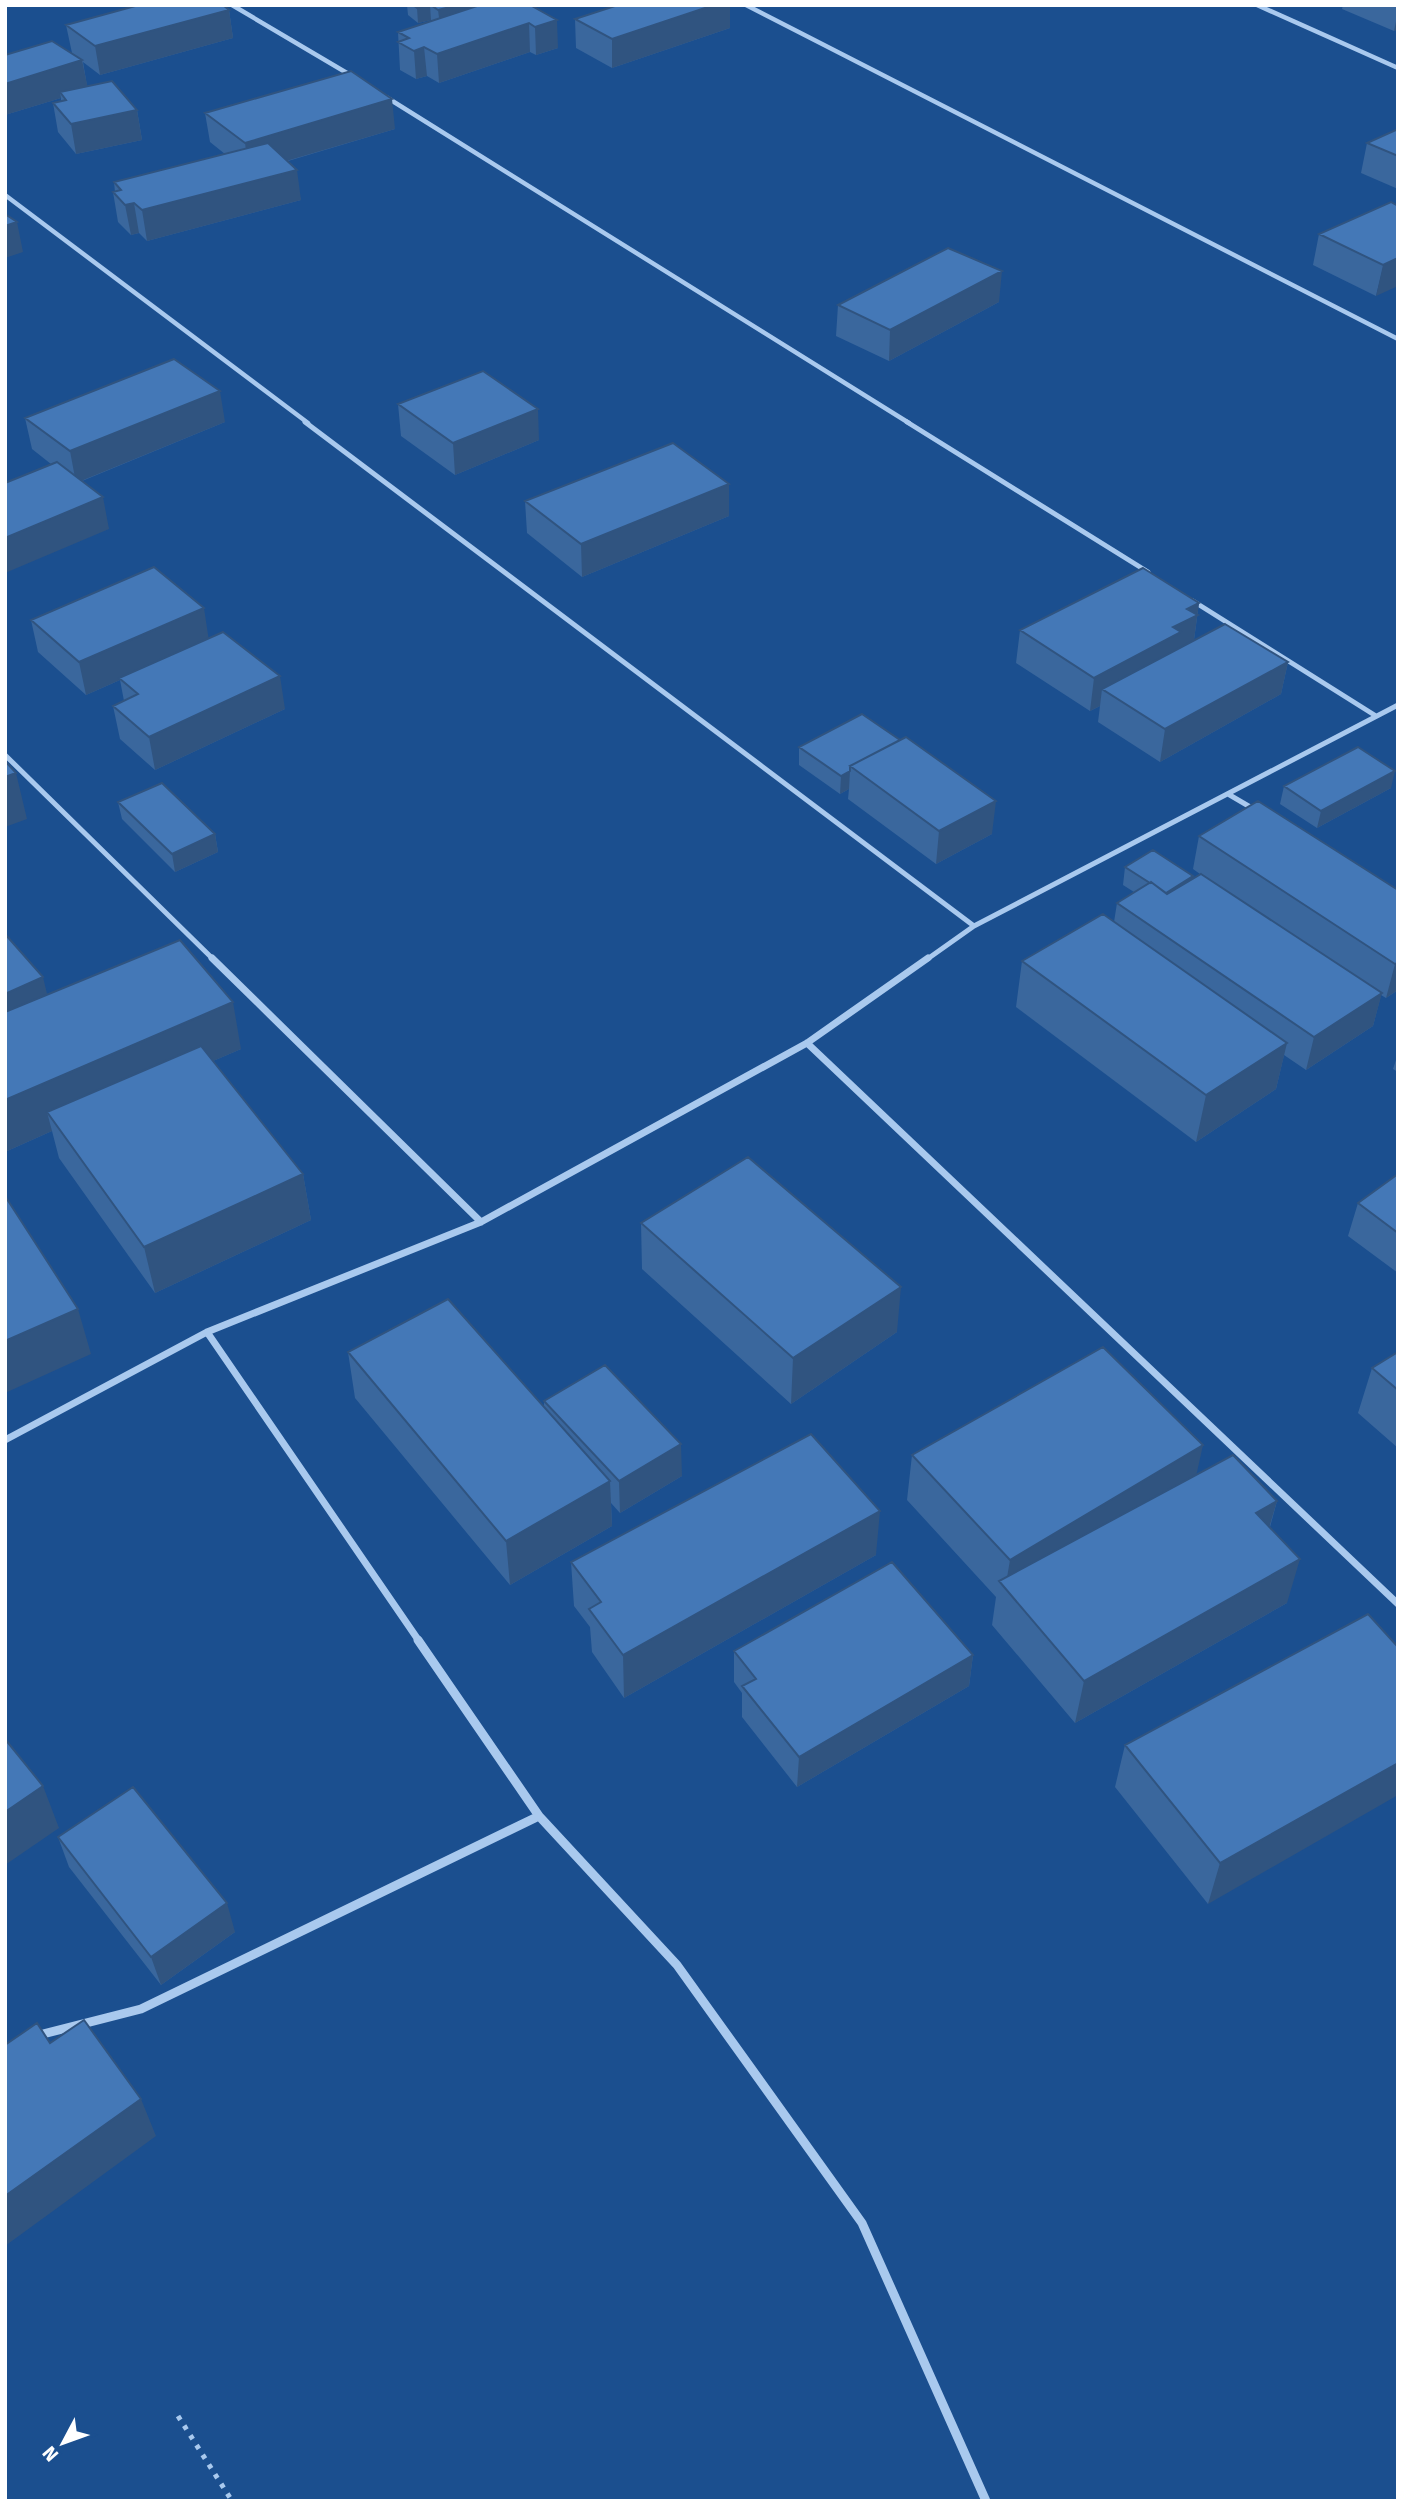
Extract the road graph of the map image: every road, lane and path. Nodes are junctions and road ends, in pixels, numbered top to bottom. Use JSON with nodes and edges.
{"nodes":[{"id":1,"x":232,"y":5,"type":"edge"},
{"id":2,"x":746,"y":5,"type":"edge"},
{"id":3,"x":1257,"y":5,"type":"edge"},
{"id":4,"x":1398,"y":68,"type":"edge"},
{"id":5,"x":355,"y":78,"type":"edge"},
{"id":6,"x":377,"y":92,"type":"edge"},
{"id":7,"x":5,"y":195,"type":"edge"},
{"id":8,"x":1398,"y":339,"type":"edge"},
{"id":9,"x":1153,"y":576,"type":"edge"},
{"id":10,"x":1188,"y":598,"type":"edge"},
{"id":11,"x":1398,"y":705,"type":"edge"},
{"id":12,"x":1376,"y":716,"type":"junction"},
{"id":13,"x":5,"y":755,"type":"edge"},
{"id":14,"x":1228,"y":794,"type":"junction"},
{"id":15,"x":1262,"y":815,"type":"edge"},
{"id":16,"x":974,"y":926,"type":"junction"},
{"id":17,"x":807,"y":1043,"type":"junction"},
{"id":18,"x":481,"y":1222,"type":"junction"},
{"id":19,"x":206,"y":1332,"type":"junction"},
{"id":20,"x":5,"y":1440,"type":"edge"},
{"id":21,"x":1398,"y":1604,"type":"edge"},
{"id":22,"x":539,"y":1816,"type":"junction"},
{"id":23,"x":25,"y":2038,"type":"edge"},
{"id":24,"x":178,"y":2416,"type":"dead end"},
{"id":25,"x":232,"y":2501,"type":"edge"},
{"id":26,"x":986,"y":2501,"type":"edge"}],
"edges":[{"from":1,"to":5,"type":"street"},
{"from":2,"to":8,"type":"street"},
{"from":3,"to":4,"type":"street"},
{"from":6,"to":9,"type":"street"},
{"from":7,"to":16,"type":"street"},
{"from":10,"to":12,"type":"street"},
{"from":11,"to":12,"type":"street"},
{"from":12,"to":14,"type":"street"},
{"from":13,"to":18,"type":"street"},
{"from":14,"to":15,"type":"street"},
{"from":14,"to":16,"type":"street"},
{"from":16,"to":17,"type":"street"},
{"from":17,"to":18,"type":"street"},
{"from":17,"to":21,"type":"street"},
{"from":18,"to":19,"type":"street"},
{"from":19,"to":20,"type":"street"},
{"from":19,"to":22,"type":"street"},
{"from":22,"to":23,"type":"street"},
{"from":22,"to":26,"type":"street"},
{"from":24,"to":25,"type":"path"}]}
